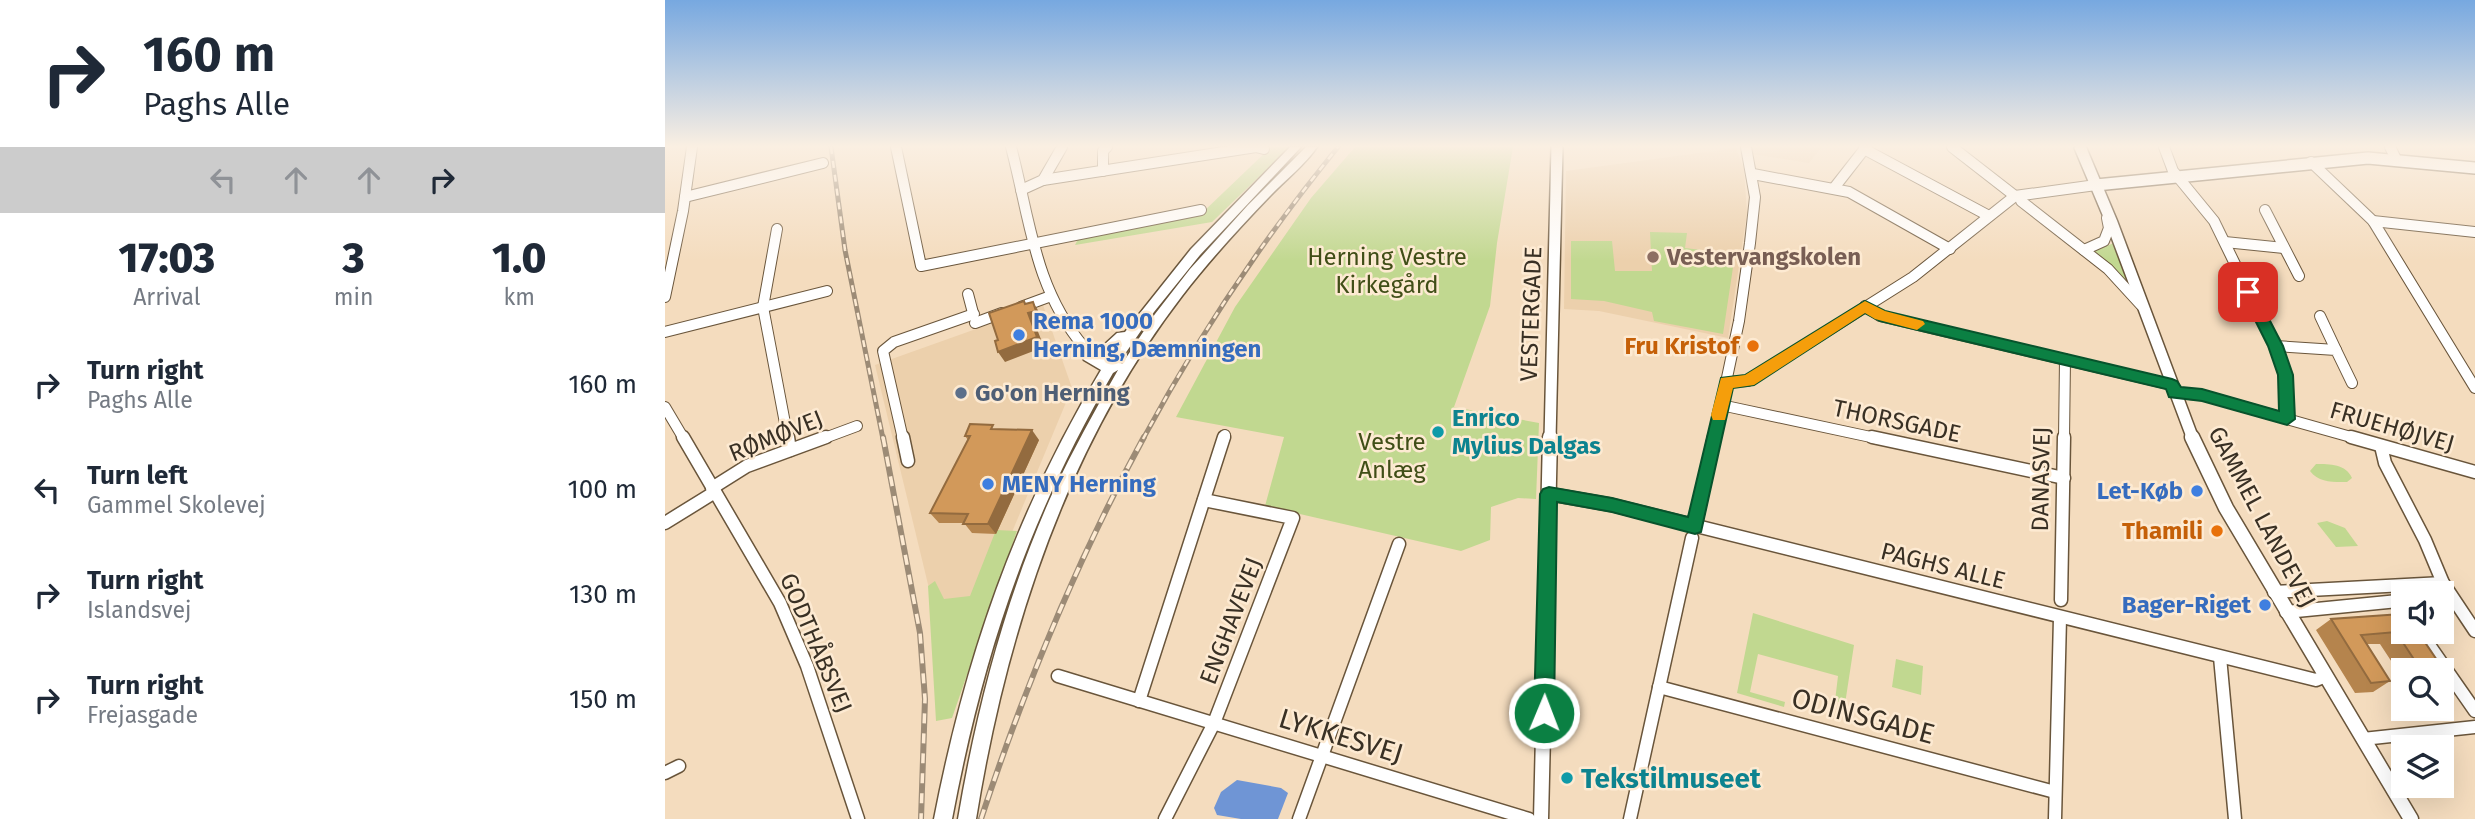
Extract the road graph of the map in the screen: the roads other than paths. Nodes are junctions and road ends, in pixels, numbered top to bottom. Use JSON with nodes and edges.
{"nodes":[{"id":1,"x":687,"y":185,"type":"edge"},
{"id":2,"x":733,"y":185,"type":"edge"},
{"id":3,"x":904,"y":185,"type":"edge"},
{"id":4,"x":1020,"y":185,"type":"edge"},
{"id":5,"x":1032,"y":185,"type":"edge"},
{"id":6,"x":1258,"y":185,"type":"edge"},
{"id":7,"x":1276,"y":185,"type":"edge"},
{"id":8,"x":1556,"y":185,"type":"edge"},
{"id":9,"x":1753,"y":185,"type":"edge"},
{"id":10,"x":1818,"y":185,"type":"edge"},
{"id":11,"x":1836,"y":185,"type":"edge"},
{"id":12,"x":1933,"y":185,"type":"edge"},
{"id":13,"x":2001,"y":185,"type":"edge"},
{"id":14,"x":2094,"y":185,"type":"edge"},
{"id":15,"x":2096,"y":185,"type":"edge"},
{"id":16,"x":2185,"y":185,"type":"edge"},
{"id":17,"x":2336,"y":185,"type":"edge"},
{"id":18,"x":1834,"y":188,"type":"junction"},
{"id":19,"x":1021,"y":190,"type":"junction"},
{"id":20,"x":685,"y":197,"type":"junction"},
{"id":21,"x":2018,"y":199,"type":"junction"},
{"id":22,"x":1201,"y":210,"type":"dead end"},
{"id":23,"x":2265,"y":210,"type":"dead end"},
{"id":24,"x":2106,"y":212,"type":"junction"},
{"id":25,"x":1989,"y":216,"type":"junction"},
{"id":26,"x":2373,"y":220,"type":"junction"},
{"id":27,"x":777,"y":229,"type":"dead end"},
{"id":28,"x":2475,"y":232,"type":"edge"},
{"id":29,"x":2225,"y":242,"type":"junction"},
{"id":30,"x":1033,"y":244,"type":"junction"},
{"id":31,"x":2284,"y":248,"type":"junction"},
{"id":32,"x":1950,"y":249,"type":"junction"},
{"id":33,"x":2084,"y":250,"type":"junction"},
{"id":34,"x":1203,"y":262,"type":"junction"},
{"id":35,"x":2299,"y":276,"type":"dead end"},
{"id":36,"x":667,"y":283,"type":"edge"},
{"id":37,"x":827,"y":291,"type":"dead end"},
{"id":38,"x":968,"y":294,"type":"dead end"},
{"id":39,"x":1051,"y":296,"type":"junction"},
{"id":40,"x":665,"y":297,"type":"edge"},
{"id":41,"x":1865,"y":306,"type":"junction"},
{"id":42,"x":764,"y":307,"type":"junction"},
{"id":43,"x":2143,"y":307,"type":"junction"},
{"id":44,"x":1146,"y":314,"type":"junction"},
{"id":45,"x":974,"y":316,"type":"junction"},
{"id":46,"x":2319,"y":316,"type":"dead end"},
{"id":47,"x":665,"y":332,"type":"edge"},
{"id":48,"x":2275,"y":346,"type":"junction"},
{"id":49,"x":1089,"y":349,"type":"junction"},
{"id":50,"x":2336,"y":350,"type":"junction"},
{"id":51,"x":2065,"y":359,"type":"junction"},
{"id":52,"x":1112,"y":365,"type":"junction"},
{"id":53,"x":1726,"y":382,"type":"junction"},
{"id":54,"x":2352,"y":383,"type":"dead end"},
{"id":55,"x":2475,"y":388,"type":"edge"},
{"id":56,"x":2173,"y":389,"type":"junction"},
{"id":57,"x":1721,"y":405,"type":"junction"},
{"id":58,"x":665,"y":407,"type":"edge"},
{"id":59,"x":2287,"y":419,"type":"junction"},
{"id":60,"x":857,"y":426,"type":"dead end"},
{"id":61,"x":1093,"y":428,"type":"junction"},
{"id":62,"x":1225,"y":435,"type":"dead end"},
{"id":63,"x":2381,"y":446,"type":"junction"},
{"id":64,"x":790,"y":450,"type":"junction"},
{"id":65,"x":908,"y":461,"type":"dead end"},
{"id":66,"x":2475,"y":472,"type":"edge"},
{"id":67,"x":2064,"y":478,"type":"junction"},
{"id":68,"x":713,"y":490,"type":"junction"},
{"id":69,"x":1549,"y":494,"type":"junction"},
{"id":70,"x":1204,"y":500,"type":"junction"},
{"id":71,"x":665,"y":523,"type":"edge"},
{"id":72,"x":1694,"y":532,"type":"junction"},
{"id":73,"x":1399,"y":544,"type":"dead end"},
{"id":74,"x":2442,"y":581,"type":"edge"},
{"id":75,"x":2386,"y":584,"type":"junction"},
{"id":76,"x":2391,"y":584,"type":"edge"},
{"id":77,"x":2391,"y":591,"type":"edge"},
{"id":78,"x":2274,"y":592,"type":"junction"},
{"id":79,"x":2061,"y":600,"type":"dead end"},
{"id":80,"x":2454,"y":600,"type":"edge"},
{"id":81,"x":2391,"y":605,"type":"edge"},
{"id":82,"x":2286,"y":612,"type":"junction"},
{"id":83,"x":2060,"y":618,"type":"junction"},
{"id":84,"x":2475,"y":631,"type":"edge"},
{"id":85,"x":2428,"y":644,"type":"edge"},
{"id":86,"x":2220,"y":657,"type":"junction"},
{"id":87,"x":2326,"y":676,"type":"junction"},
{"id":88,"x":1058,"y":677,"type":"dead end"},
{"id":89,"x":1659,"y":687,"type":"junction"},
{"id":90,"x":1139,"y":701,"type":"junction"},
{"id":91,"x":2475,"y":711,"type":"edge"},
{"id":92,"x":1214,"y":723,"type":"junction"},
{"id":93,"x":2475,"y":727,"type":"edge"},
{"id":94,"x":2363,"y":739,"type":"junction"},
{"id":95,"x":1321,"y":755,"type":"junction"},
{"id":96,"x":679,"y":766,"type":"dead end"},
{"id":97,"x":665,"y":773,"type":"edge"},
{"id":98,"x":2055,"y":792,"type":"junction"},
{"id":99,"x":944,"y":814,"type":"edge"},
{"id":100,"x":858,"y":819,"type":"edge"},
{"id":101,"x":967,"y":819,"type":"edge"},
{"id":102,"x":1165,"y":819,"type":"edge"},
{"id":103,"x":1299,"y":819,"type":"edge"},
{"id":104,"x":1529,"y":819,"type":"edge"},
{"id":105,"x":1541,"y":819,"type":"edge"},
{"id":106,"x":1630,"y":819,"type":"edge"},
{"id":107,"x":2055,"y":819,"type":"edge"},
{"id":108,"x":2235,"y":819,"type":"edge"},
{"id":109,"x":2411,"y":819,"type":"edge"}],
"edges":[{"from":1,"to":20,"type":"street"},
{"from":2,"to":20,"type":"street"},
{"from":3,"to":30,"type":"street"},
{"from":4,"to":19,"type":"street"},
{"from":5,"to":19,"type":"street"},
{"from":6,"to":44,"type":"main road"},
{"from":7,"to":34,"type":"main road"},
{"from":8,"to":69,"type":"street","name":"VESTERGADE"},
{"from":9,"to":53,"type":"street"},
{"from":10,"to":18,"type":"street"},
{"from":11,"to":18,"type":"street"},
{"from":12,"to":25,"type":"street"},
{"from":13,"to":21,"type":"street"},
{"from":14,"to":21,"type":"street"},
{"from":15,"to":24,"type":"street","name":"GAMMEL LANDEVEJ"},
{"from":16,"to":29,"type":"street"},
{"from":17,"to":26,"type":"street"},
{"from":18,"to":32,"type":"street"},
{"from":19,"to":30,"type":"street"},
{"from":20,"to":36,"type":"street"},
{"from":21,"to":25,"type":"street"},
{"from":21,"to":33,"type":"street"},
{"from":22,"to":30,"type":"street"},
{"from":23,"to":31,"type":"street"},
{"from":24,"to":33,"type":"street"},
{"from":24,"to":43,"type":"street","name":"GAMMEL LANDEVEJ"},
{"from":25,"to":32,"type":"street"},
{"from":26,"to":28,"type":"street"},
{"from":26,"to":55,"type":"street"},
{"from":27,"to":42,"type":"street"},
{"from":29,"to":31,"type":"street"},
{"from":29,"to":48,"type":"street"},
{"from":30,"to":39,"type":"street"},
{"from":31,"to":35,"type":"street"},
{"from":32,"to":41,"type":"street"},
{"from":33,"to":43,"type":"street"},
{"from":34,"to":52,"type":"main road"},
{"from":34,"to":61,"type":"main road"},
{"from":36,"to":40,"type":"street"},
{"from":37,"to":42,"type":"street"},
{"from":38,"to":45,"type":"street"},
{"from":39,"to":45,"type":"street"},
{"from":39,"to":49,"type":"street"},
{"from":41,"to":51,"type":"street","name":"FRUEHØJVEJ"},
{"from":41,"to":53,"type":"street"},
{"from":42,"to":47,"type":"street"},
{"from":42,"to":64,"type":"street"},
{"from":43,"to":56,"type":"street","name":"GAMMEL LANDEVEJ"},
{"from":44,"to":49,"type":"main road"},
{"from":44,"to":52,"type":"main road"},
{"from":45,"to":65,"type":"street"},
{"from":46,"to":50,"type":"street"},
{"from":48,"to":50,"type":"street"},
{"from":48,"to":59,"type":"street"},
{"from":49,"to":52,"type":"main road"},
{"from":50,"to":54,"type":"street"},
{"from":51,"to":56,"type":"street","name":"FRUEHØJVEJ"},
{"from":51,"to":67,"type":"street","name":"DANASVEJ"},
{"from":52,"to":61,"type":"main road"},
{"from":52,"to":99,"type":"main road"},
{"from":53,"to":57,"type":"street"},
{"from":56,"to":59,"type":"street","name":"FRUEHØJVEJ"},
{"from":56,"to":78,"type":"street","name":"GAMMEL LANDEVEJ"},
{"from":57,"to":67,"type":"street","name":"THORSGADE"},
{"from":57,"to":72,"type":"street"},
{"from":58,"to":68,"type":"street","name":"GODTHÅBSVEJ"},
{"from":59,"to":63,"type":"street","name":"FRUEHØJVEJ"},
{"from":60,"to":64,"type":"street","name":"RØMØVEJ"},
{"from":61,"to":101,"type":"main road"},
{"from":62,"to":70,"type":"street"},
{"from":63,"to":66,"type":"street","name":"FRUEHØJVEJ"},
{"from":63,"to":74,"type":"street"},
{"from":64,"to":68,"type":"street","name":"RØMØVEJ"},
{"from":67,"to":79,"type":"street","name":"DANASVEJ"},
{"from":68,"to":71,"type":"street"},
{"from":68,"to":100,"type":"street","name":"GODTHÅBSVEJ"},
{"from":69,"to":72,"type":"street","name":"PAGHS ALLE"},
{"from":69,"to":105,"type":"street","name":"VESTERGADE"},
{"from":70,"to":90,"type":"street"},
{"from":70,"to":92,"type":"street","name":"ENGHAVEVEJ"},
{"from":72,"to":83,"type":"street","name":"PAGHS ALLE"},
{"from":72,"to":89,"type":"street"},
{"from":73,"to":95,"type":"street"},
{"from":75,"to":76,"type":"street"},
{"from":75,"to":77,"type":"street"},
{"from":75,"to":78,"type":"street"},
{"from":78,"to":82,"type":"street","name":"GAMMEL LANDEVEJ"},
{"from":80,"to":84,"type":"street"},
{"from":81,"to":82,"type":"street"},
{"from":82,"to":87,"type":"street","name":"GAMMEL LANDEVEJ"},
{"from":83,"to":86,"type":"street","name":"PAGHS ALLE"},
{"from":83,"to":98,"type":"street"},
{"from":85,"to":91,"type":"street"},
{"from":86,"to":87,"type":"street","name":"PAGHS ALLE"},
{"from":86,"to":108,"type":"street"},
{"from":87,"to":94,"type":"street","name":"GAMMEL LANDEVEJ"},
{"from":88,"to":90,"type":"street","name":"LYKKESVEJ"},
{"from":89,"to":98,"type":"street","name":"ODINSGADE"},
{"from":89,"to":106,"type":"street"},
{"from":90,"to":92,"type":"street","name":"LYKKESVEJ"},
{"from":92,"to":95,"type":"street","name":"LYKKESVEJ"},
{"from":92,"to":102,"type":"street","name":"ENGHAVEVEJ"},
{"from":93,"to":94,"type":"street"},
{"from":94,"to":109,"type":"street","name":"GAMMEL LANDEVEJ"},
{"from":95,"to":103,"type":"street"},
{"from":95,"to":104,"type":"street","name":"LYKKESVEJ"},
{"from":96,"to":97,"type":"street"},
{"from":98,"to":107,"type":"street"}]}
